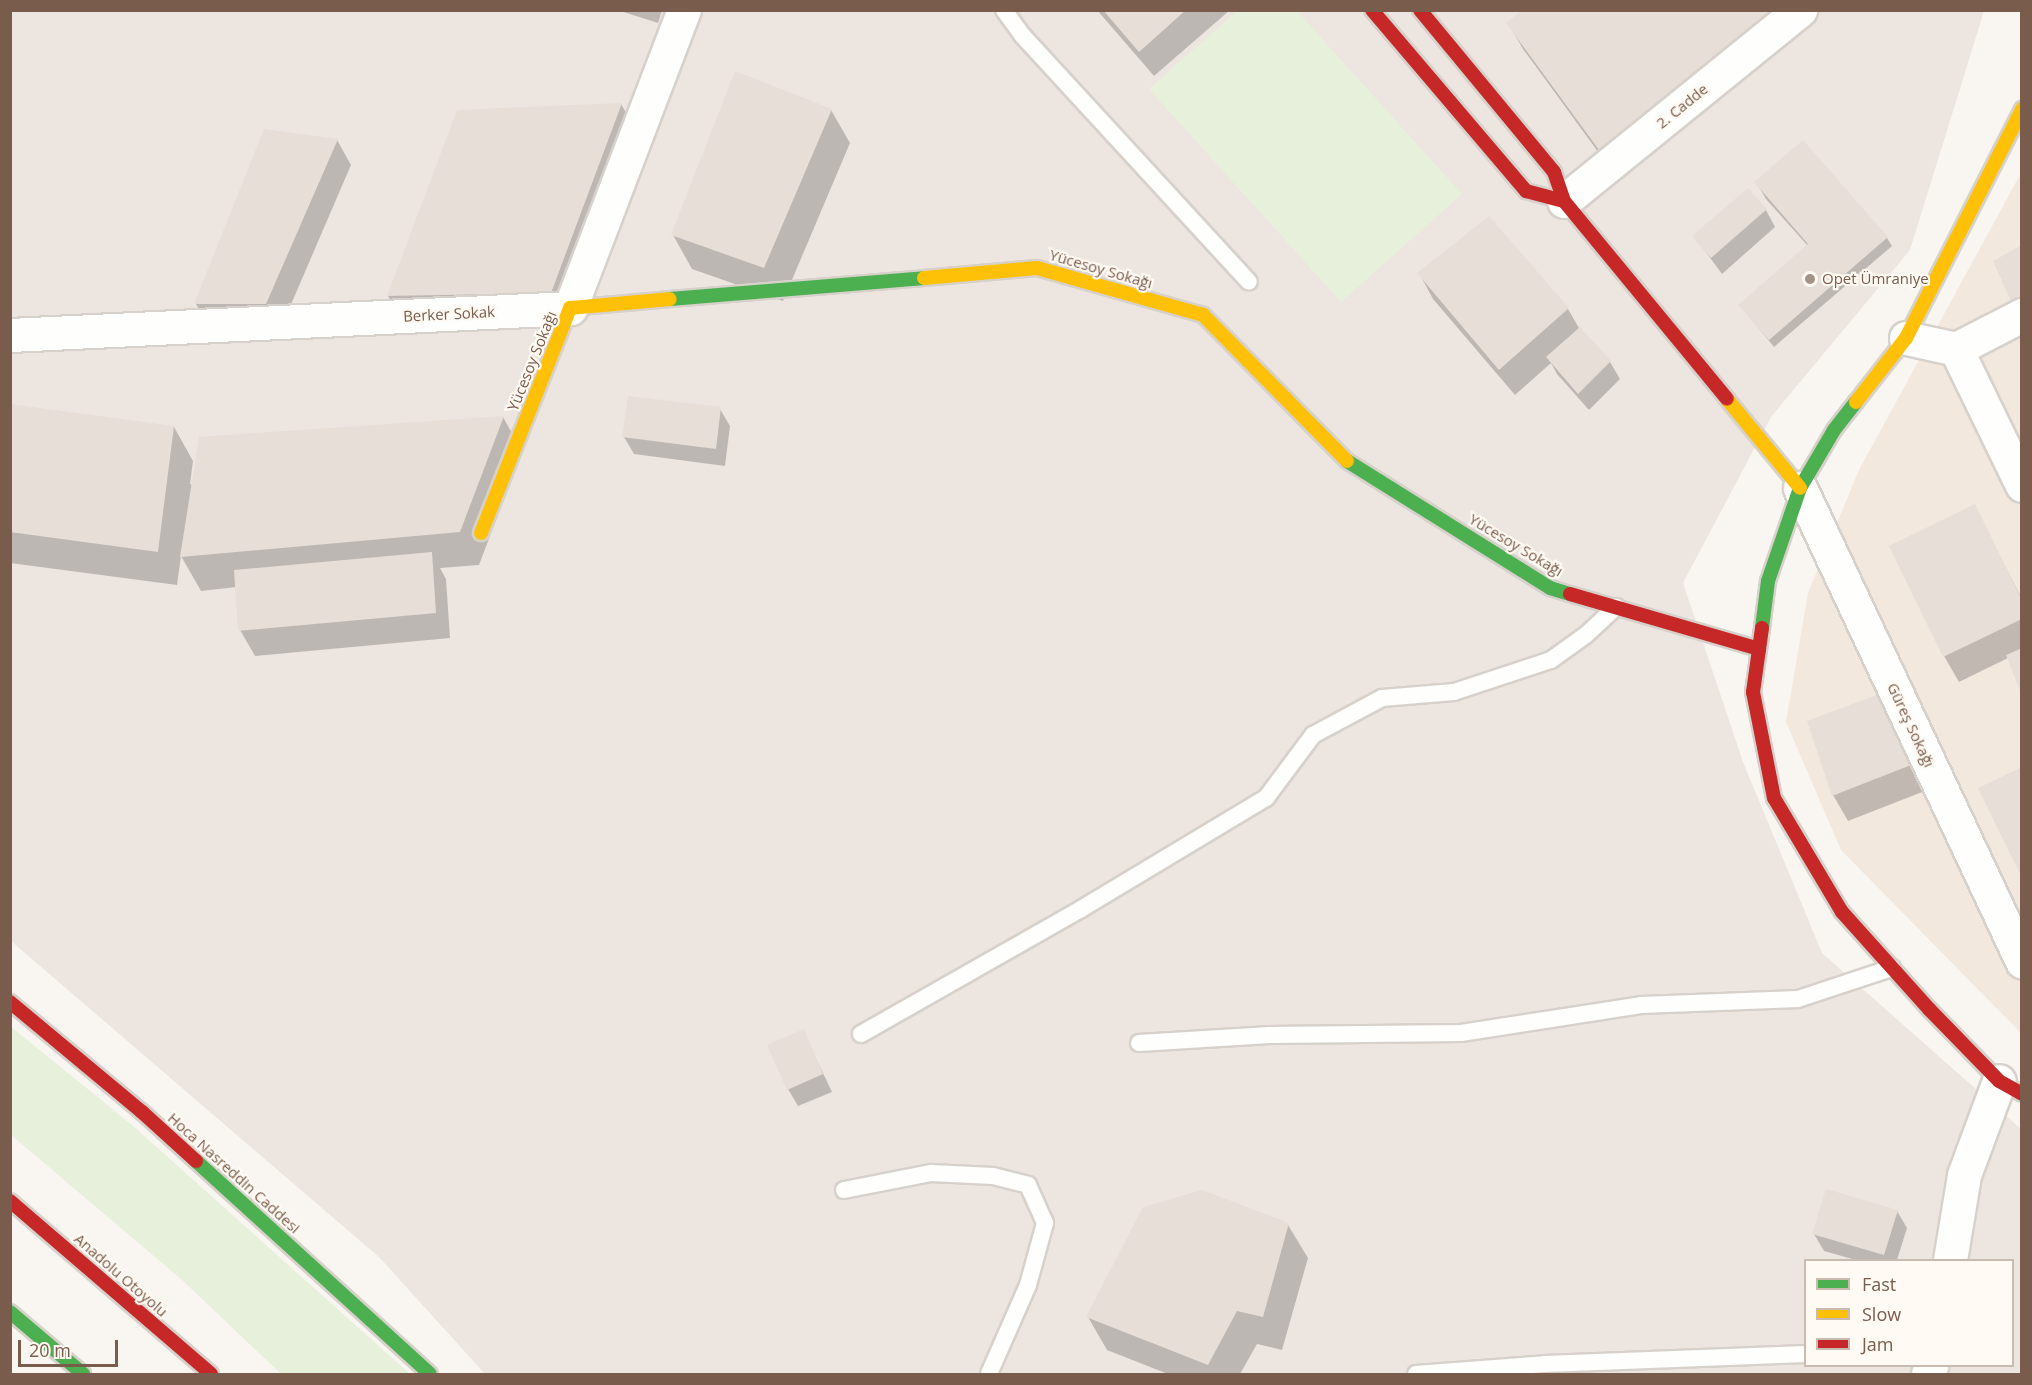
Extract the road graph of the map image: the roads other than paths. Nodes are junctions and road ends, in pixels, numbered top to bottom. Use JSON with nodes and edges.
{"nodes":[{"id":1,"x":684,"y":10,"type":"edge"},
{"id":2,"x":1004,"y":10,"type":"edge"},
{"id":3,"x":1420,"y":10,"type":"edge"},
{"id":4,"x":1800,"y":10,"type":"edge"},
{"id":5,"x":1378,"y":13,"type":"edge"},
{"id":6,"x":2022,"y":109,"type":"edge"},
{"id":7,"x":1564,"y":201,"type":"junction"},
{"id":8,"x":1249,"y":282,"type":"dead end"},
{"id":9,"x":570,"y":308,"type":"junction"},
{"id":10,"x":2022,"y":315,"type":"edge"},
{"id":11,"x":10,"y":335,"type":"edge"},
{"id":12,"x":1906,"y":338,"type":"junction"},
{"id":13,"x":1956,"y":349,"type":"junction"},
{"id":14,"x":2022,"y":485,"type":"edge"},
{"id":15,"x":1800,"y":488,"type":"junction"},
{"id":16,"x":481,"y":533,"type":"dead end"},
{"id":17,"x":1616,"y":607,"type":"junction"},
{"id":18,"x":1759,"y":649,"type":"junction"},
{"id":19,"x":2022,"y":961,"type":"edge"},
{"id":20,"x":1892,"y":968,"type":"junction"},
{"id":21,"x":10,"y":1002,"type":"edge"},
{"id":22,"x":861,"y":1034,"type":"dead end"},
{"id":23,"x":1139,"y":1043,"type":"dead end"},
{"id":24,"x":2010,"y":1087,"type":"edge"},
{"id":25,"x":844,"y":1190,"type":"dead end"},
{"id":26,"x":10,"y":1202,"type":"edge"},
{"id":27,"x":1950,"y":1259,"type":"edge"},
{"id":28,"x":10,"y":1312,"type":"edge"},
{"id":29,"x":1804,"y":1354,"type":"edge"},
{"id":30,"x":83,"y":1374,"type":"edge"},
{"id":31,"x":211,"y":1374,"type":"edge"},
{"id":32,"x":430,"y":1374,"type":"edge"},
{"id":33,"x":989,"y":1374,"type":"edge"},
{"id":34,"x":1416,"y":1374,"type":"edge"}],
"edges":[{"from":1,"to":9,"type":"street"},
{"from":2,"to":8,"type":"lane"},
{"from":3,"to":7,"type":"main road"},
{"from":4,"to":7,"type":"street","name":"2. Cadde"},
{"from":5,"to":7,"type":"main road"},
{"from":6,"to":12,"type":"main road"},
{"from":7,"to":15,"type":"main road"},
{"from":9,"to":11,"type":"street","name":"Berker Sokak"},
{"from":9,"to":16,"type":"main road","name":"Yücesoy Sokağı"},
{"from":9,"to":17,"type":"main road","name":"Yücesoy Sokağı"},
{"from":10,"to":13,"type":"street"},
{"from":12,"to":13,"type":"street"},
{"from":12,"to":15,"type":"main road"},
{"from":13,"to":14,"type":"street"},
{"from":15,"to":18,"type":"main road"},
{"from":15,"to":19,"type":"street","name":"Güreş Sokağı"},
{"from":17,"to":18,"type":"main road","name":"Yücesoy Sokağı"},
{"from":17,"to":22,"type":"lane"},
{"from":18,"to":20,"type":"main road"},
{"from":20,"to":23,"type":"lane"},
{"from":20,"to":24,"type":"main road"},
{"from":21,"to":32,"type":"main road","name":"Hoca Nasreddin Caddesi"},
{"from":24,"to":27,"type":"street"},
{"from":25,"to":33,"type":"lane"},
{"from":26,"to":31,"type":"main road","name":"Anadolu Otoyolu"},
{"from":28,"to":30,"type":"main road"},
{"from":29,"to":34,"type":"lane"}]}
